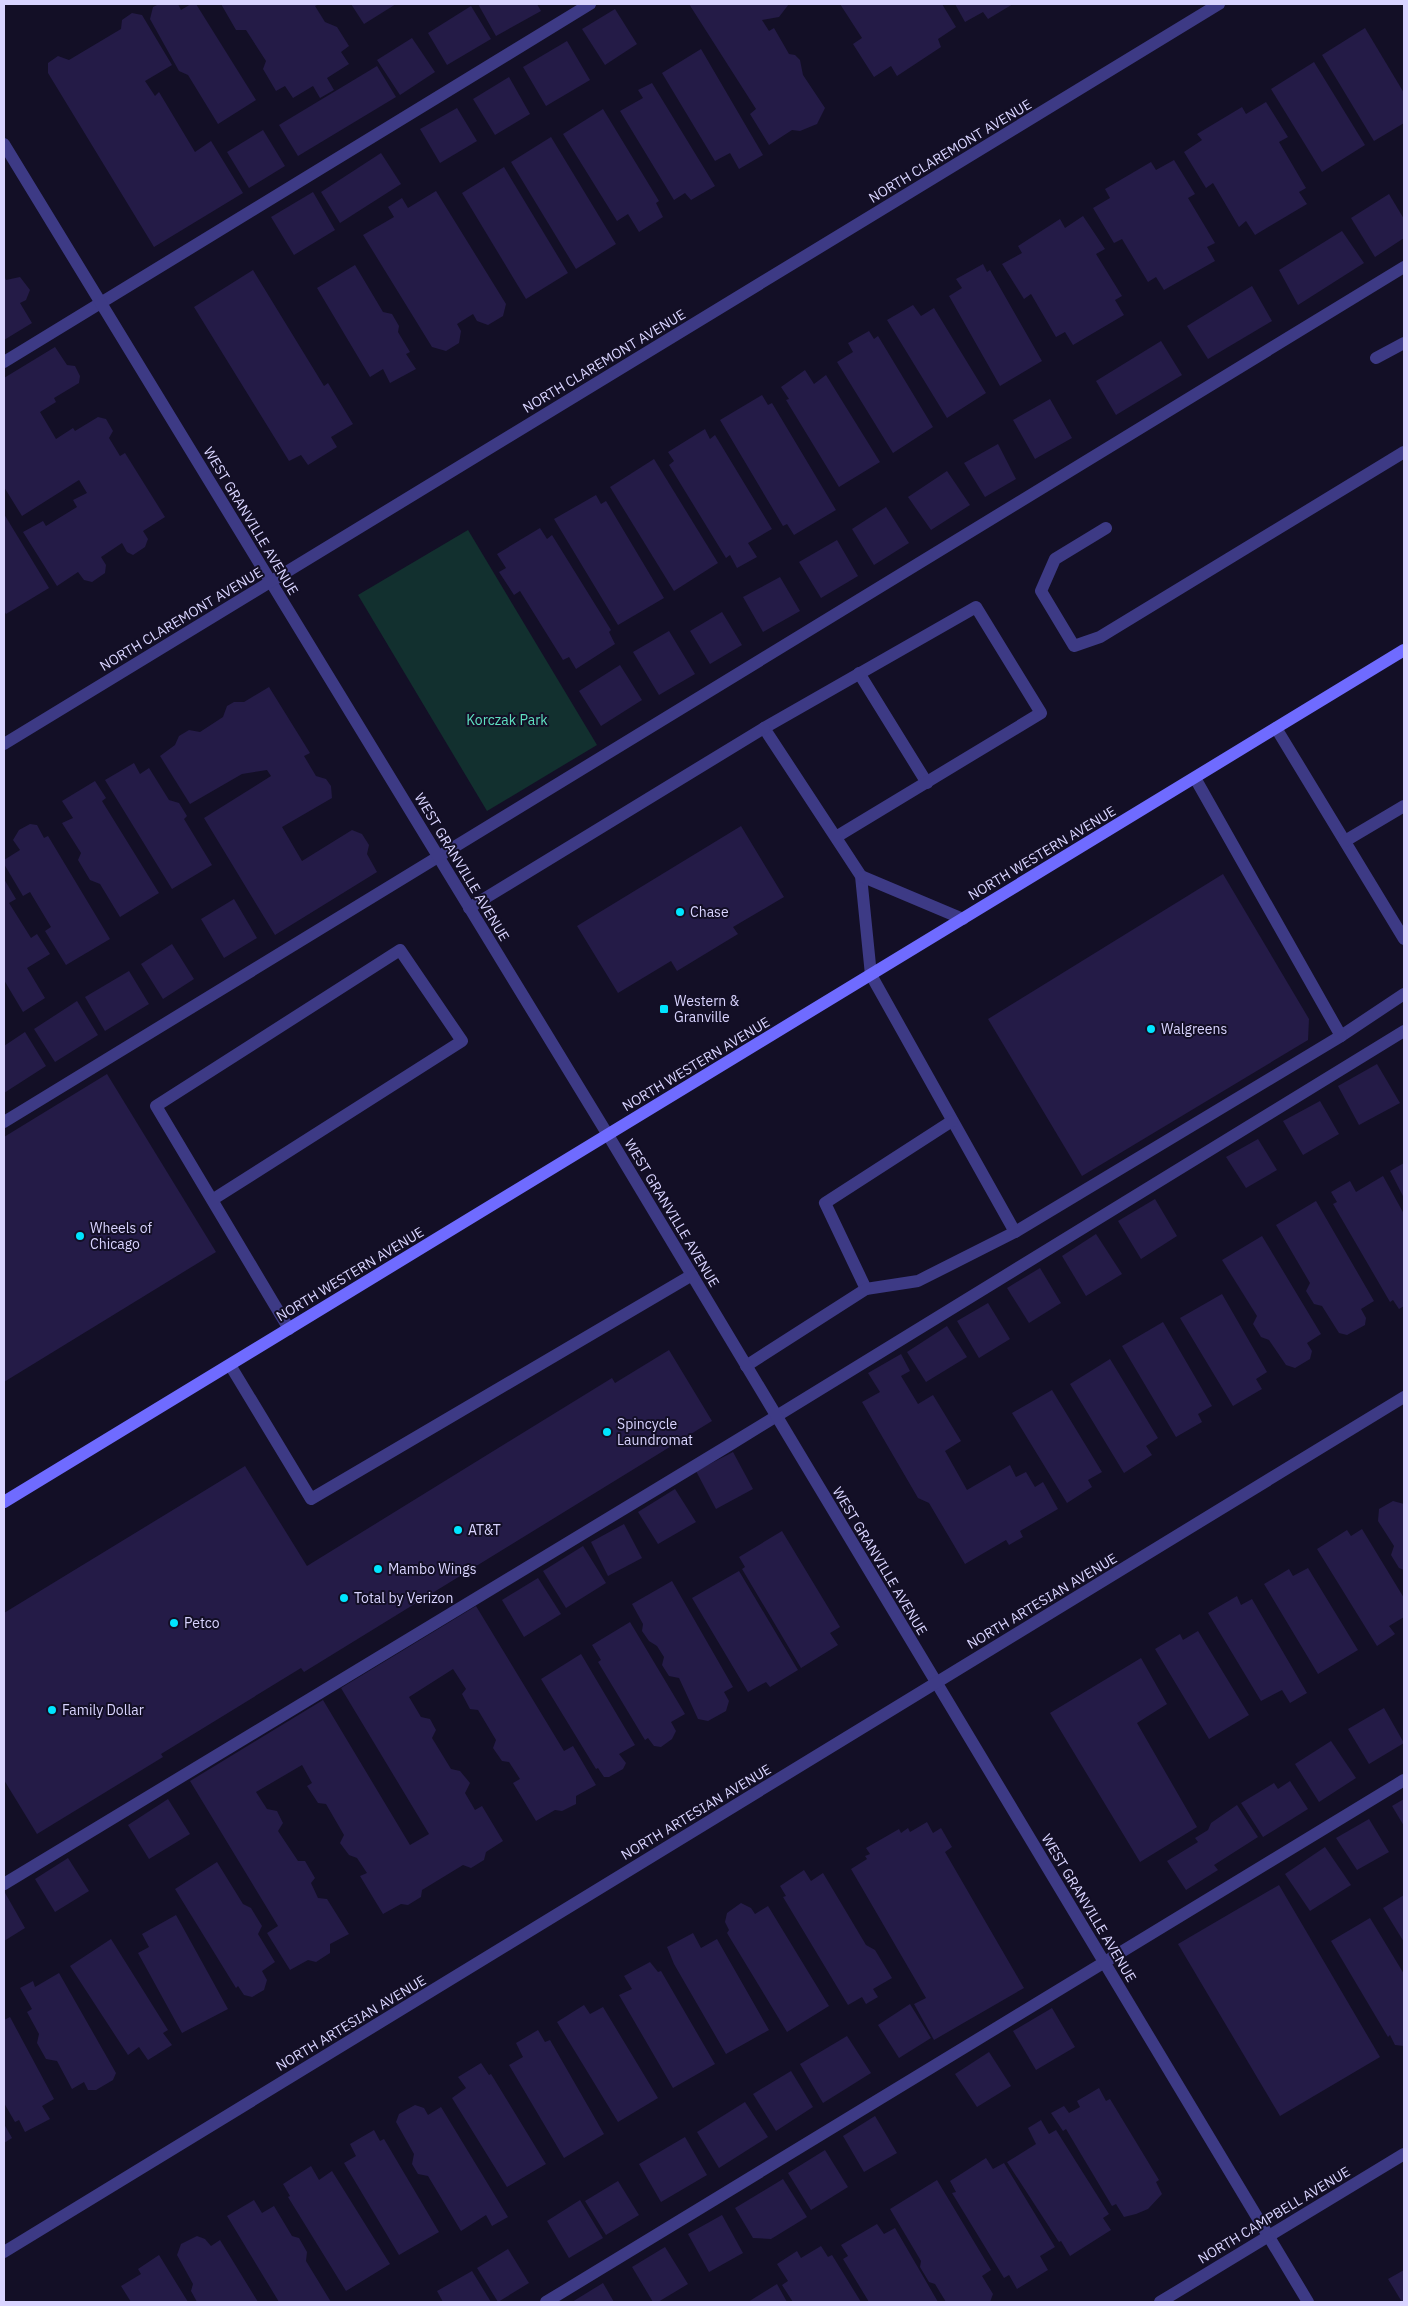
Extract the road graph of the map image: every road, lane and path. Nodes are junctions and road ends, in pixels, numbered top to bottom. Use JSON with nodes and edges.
{"nodes":[{"id":1,"x":590,"y":4,"type":"edge"},
{"id":2,"x":1219,"y":4,"type":"edge"},
{"id":3,"x":4,"y":144,"type":"edge"},
{"id":4,"x":1404,"y":267,"type":"edge"},
{"id":5,"x":101,"y":302,"type":"junction"},
{"id":6,"x":1404,"y":343,"type":"edge"},
{"id":7,"x":1376,"y":358,"type":"dead end"},
{"id":8,"x":4,"y":362,"type":"edge"},
{"id":9,"x":1404,"y":452,"type":"edge"},
{"id":10,"x":1106,"y":528,"type":"dead end"},
{"id":11,"x":271,"y":582,"type":"junction"},
{"id":12,"x":1404,"y":650,"type":"edge"},
{"id":13,"x":859,"y":673,"type":"junction"},
{"id":14,"x":764,"y":728,"type":"junction"},
{"id":15,"x":1276,"y":728,"type":"junction"},
{"id":16,"x":4,"y":744,"type":"edge"},
{"id":17,"x":1195,"y":778,"type":"junction"},
{"id":18,"x":926,"y":783,"type":"junction"},
{"id":19,"x":1404,"y":806,"type":"edge"},
{"id":20,"x":836,"y":837,"type":"junction"},
{"id":21,"x":1344,"y":841,"type":"junction"},
{"id":22,"x":439,"y":857,"type":"junction"},
{"id":23,"x":861,"y":876,"type":"junction"},
{"id":24,"x":469,"y":908,"type":"junction"},
{"id":25,"x":963,"y":919,"type":"junction"},
{"id":26,"x":1404,"y":940,"type":"edge"},
{"id":27,"x":871,"y":975,"type":"junction"},
{"id":28,"x":1404,"y":994,"type":"edge"},
{"id":29,"x":1404,"y":1031,"type":"edge"},
{"id":30,"x":1341,"y":1036,"type":"junction"},
{"id":31,"x":952,"y":1121,"type":"junction"},
{"id":32,"x":4,"y":1122,"type":"edge"},
{"id":33,"x":608,"y":1135,"type":"junction"},
{"id":34,"x":212,"y":1200,"type":"junction"},
{"id":35,"x":1015,"y":1232,"type":"junction"},
{"id":36,"x":692,"y":1275,"type":"junction"},
{"id":37,"x":866,"y":1290,"type":"junction"},
{"id":38,"x":289,"y":1329,"type":"junction"},
{"id":39,"x":230,"y":1365,"type":"junction"},
{"id":40,"x":746,"y":1366,"type":"junction"},
{"id":41,"x":1404,"y":1397,"type":"edge"},
{"id":42,"x":776,"y":1416,"type":"junction"},
{"id":43,"x":4,"y":1502,"type":"edge"},
{"id":44,"x":936,"y":1683,"type":"junction"},
{"id":45,"x":1404,"y":1780,"type":"edge"},
{"id":46,"x":4,"y":1884,"type":"edge"},
{"id":47,"x":1104,"y":1963,"type":"junction"},
{"id":48,"x":1404,"y":2154,"type":"edge"},
{"id":49,"x":1268,"y":2237,"type":"junction"},
{"id":50,"x":4,"y":2252,"type":"edge"},
{"id":51,"x":546,"y":2302,"type":"edge"},
{"id":52,"x":1160,"y":2302,"type":"edge"},
{"id":53,"x":1308,"y":2302,"type":"edge"}],
"edges":[{"from":1,"to":5,"type":"street"},
{"from":2,"to":11,"type":"street","name":"NORTH CLAREMONT AVENUE"},
{"from":3,"to":5,"type":"street","name":"WEST GRANVILLE AVENUE"},
{"from":4,"to":22,"type":"street"},
{"from":5,"to":8,"type":"street"},
{"from":5,"to":11,"type":"street","name":"WEST GRANVILLE AVENUE"},
{"from":6,"to":7,"type":"street"},
{"from":9,"to":10,"type":"street"},
{"from":11,"to":16,"type":"street","name":"NORTH CLAREMONT AVENUE"},
{"from":11,"to":22,"type":"street","name":"WEST GRANVILLE AVENUE"},
{"from":12,"to":15,"type":"main road","name":"NORTH WESTERN AVENUE"},
{"from":13,"to":14,"type":"street"},
{"from":13,"to":18,"type":"street"},
{"from":13,"to":18,"type":"street"},
{"from":14,"to":20,"type":"street"},
{"from":14,"to":24,"type":"street"},
{"from":15,"to":17,"type":"main road","name":"NORTH WESTERN AVENUE"},
{"from":15,"to":21,"type":"street"},
{"from":17,"to":25,"type":"main road","name":"NORTH WESTERN AVENUE"},
{"from":17,"to":30,"type":"street"},
{"from":18,"to":20,"type":"street"},
{"from":19,"to":21,"type":"street"},
{"from":20,"to":23,"type":"street"},
{"from":21,"to":26,"type":"street"},
{"from":22,"to":24,"type":"street","name":"WEST GRANVILLE AVENUE"},
{"from":22,"to":32,"type":"street"},
{"from":23,"to":25,"type":"street"},
{"from":23,"to":27,"type":"street"},
{"from":24,"to":33,"type":"street","name":"WEST GRANVILLE AVENUE"},
{"from":25,"to":27,"type":"main road","name":"NORTH WESTERN AVENUE"},
{"from":27,"to":31,"type":"street"},
{"from":27,"to":33,"type":"main road","name":"NORTH WESTERN AVENUE"},
{"from":28,"to":30,"type":"street"},
{"from":29,"to":42,"type":"street"},
{"from":30,"to":35,"type":"street"},
{"from":31,"to":35,"type":"street"},
{"from":31,"to":37,"type":"street"},
{"from":33,"to":36,"type":"street","name":"WEST GRANVILLE AVENUE"},
{"from":33,"to":38,"type":"main road","name":"NORTH WESTERN AVENUE"},
{"from":34,"to":34,"type":"street"},
{"from":34,"to":38,"type":"street"},
{"from":35,"to":37,"type":"street"},
{"from":36,"to":39,"type":"street"},
{"from":36,"to":40,"type":"street","name":"WEST GRANVILLE AVENUE"},
{"from":37,"to":40,"type":"street"},
{"from":38,"to":39,"type":"main road","name":"NORTH WESTERN AVENUE"},
{"from":39,"to":43,"type":"main road","name":"NORTH WESTERN AVENUE"},
{"from":40,"to":42,"type":"street","name":"WEST GRANVILLE AVENUE"},
{"from":41,"to":44,"type":"street","name":"NORTH ARTESIAN AVENUE"},
{"from":42,"to":44,"type":"street","name":"WEST GRANVILLE AVENUE"},
{"from":42,"to":46,"type":"street"},
{"from":44,"to":47,"type":"street","name":"WEST GRANVILLE AVENUE"},
{"from":44,"to":50,"type":"street","name":"NORTH ARTESIAN AVENUE"},
{"from":45,"to":47,"type":"street"},
{"from":47,"to":49,"type":"street","name":"WEST GRANVILLE AVENUE"},
{"from":47,"to":51,"type":"street"},
{"from":48,"to":49,"type":"street","name":"NORTH CAMPBELL AVENUE"},
{"from":49,"to":52,"type":"street","name":"NORTH CAMPBELL AVENUE"},
{"from":49,"to":53,"type":"street","name":"WEST GRANVILLE AVENUE"}]}
